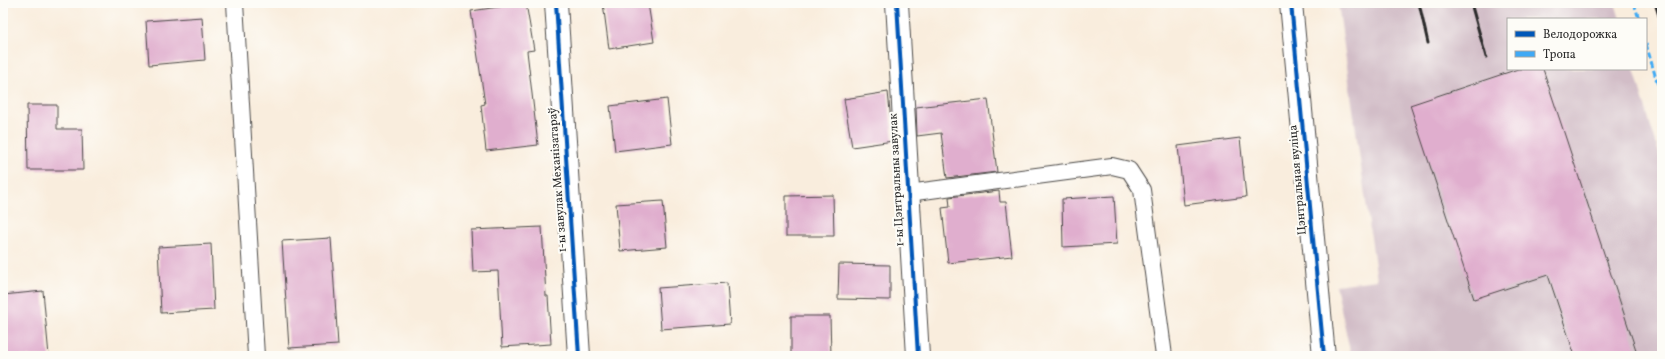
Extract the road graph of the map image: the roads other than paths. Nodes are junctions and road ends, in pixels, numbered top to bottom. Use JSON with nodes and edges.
{"nodes":[{"id":1,"x":235,"y":3,"type":"edge"},
{"id":2,"x":556,"y":3,"type":"edge"},
{"id":3,"x":897,"y":3,"type":"edge"},
{"id":4,"x":1291,"y":3,"type":"edge"},
{"id":5,"x":908,"y":193,"type":"junction"},
{"id":6,"x":256,"y":356,"type":"edge"},
{"id":7,"x":579,"y":356,"type":"edge"},
{"id":8,"x":918,"y":356,"type":"edge"},
{"id":9,"x":1164,"y":356,"type":"edge"},
{"id":10,"x":1324,"y":356,"type":"edge"}],
"edges":[{"from":1,"to":6,"type":"lane"},
{"from":2,"to":7,"type":"street","name":"1-ы завулак Механізатараў"},
{"from":3,"to":5,"type":"street","name":"1-ы Цэнтральны завулак"},
{"from":4,"to":10,"type":"street","name":"Цэнтральная вуліца"},
{"from":5,"to":8,"type":"street","name":"1-ы Цэнтральны завулак"},
{"from":5,"to":9,"type":"lane"}]}
